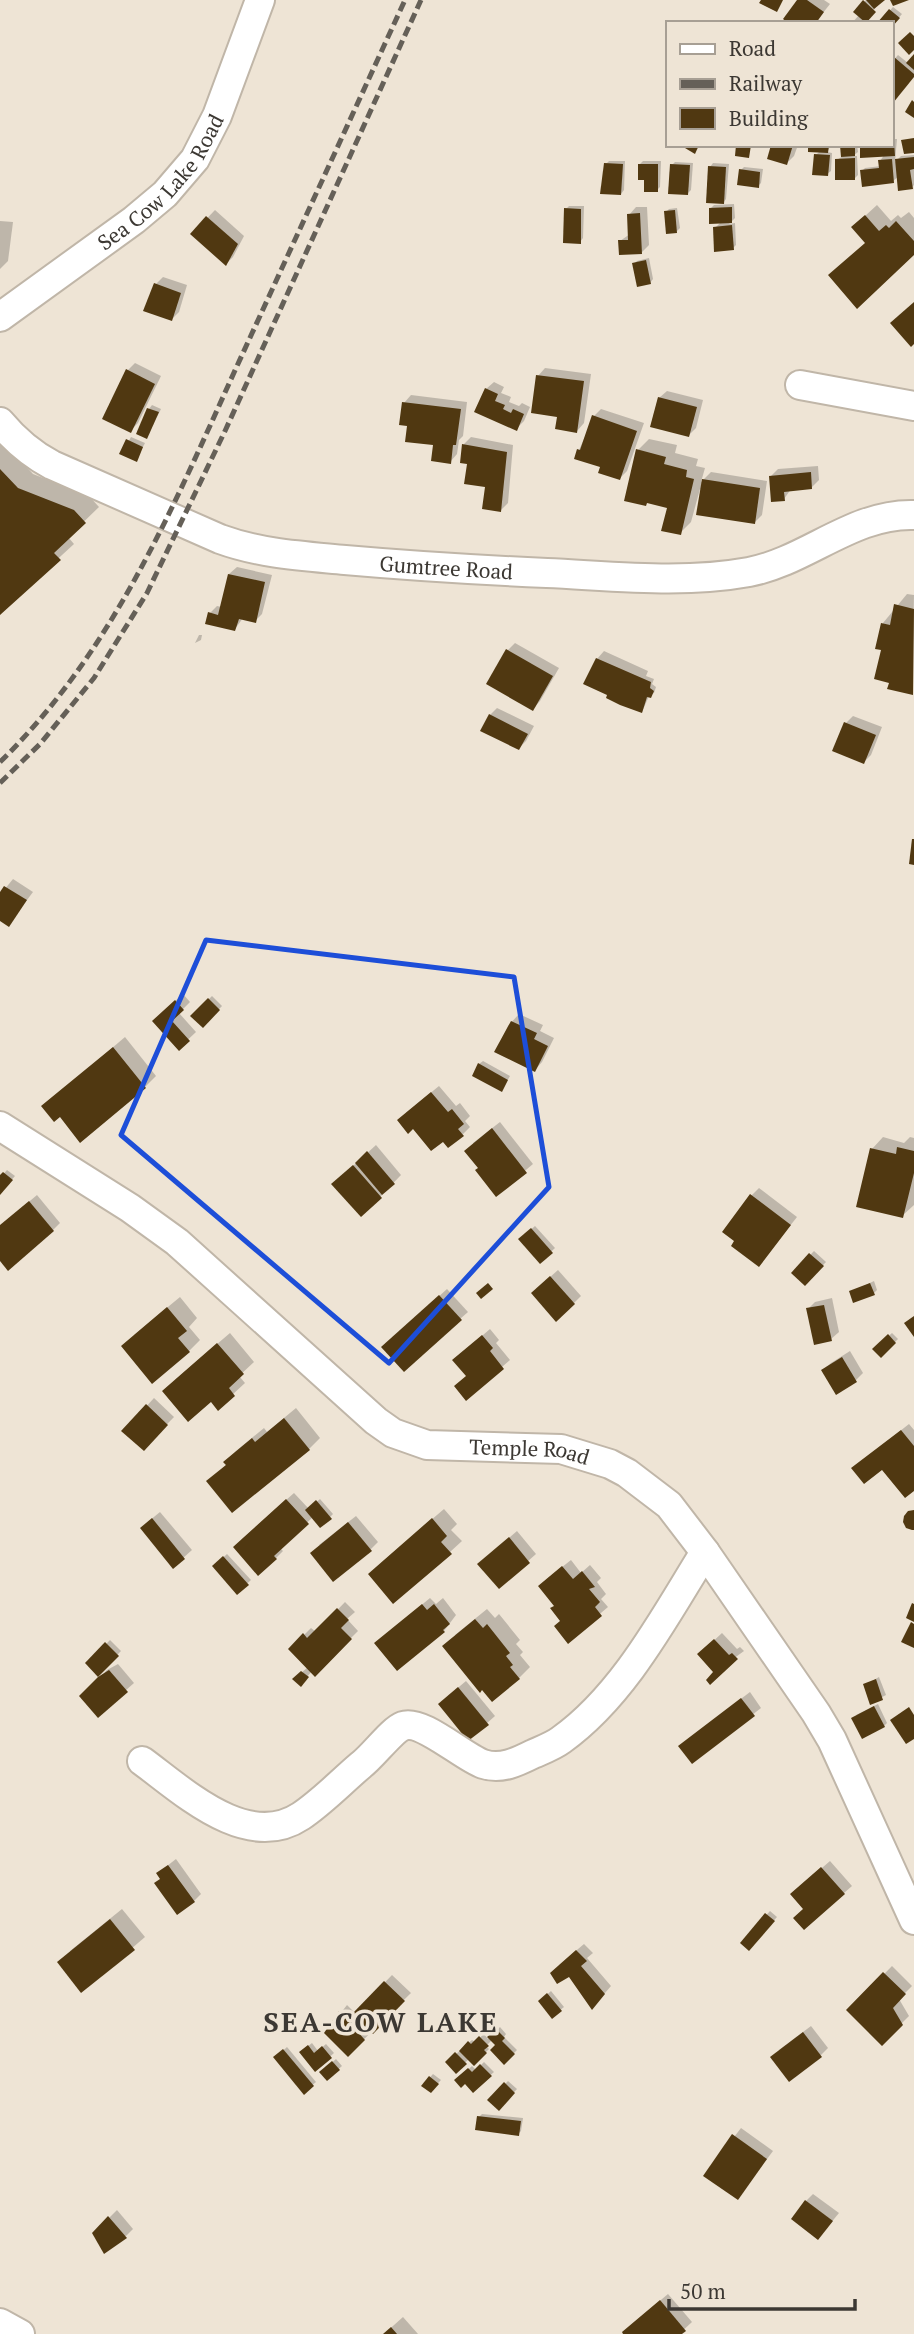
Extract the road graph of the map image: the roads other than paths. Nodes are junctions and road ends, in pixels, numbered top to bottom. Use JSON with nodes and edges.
{"nodes":[{"id":1,"x":260,"y":0,"type":"edge"},
{"id":2,"x":0,"y":317,"type":"edge"},
{"id":3,"x":800,"y":384,"type":"dead end"},
{"id":4,"x":914,"y":407,"type":"edge"},
{"id":5,"x":0,"y":422,"type":"edge"},
{"id":6,"x":914,"y":515,"type":"edge"},
{"id":7,"x":0,"y":1126,"type":"edge"},
{"id":8,"x":705,"y":1552,"type":"junction"},
{"id":9,"x":142,"y":1761,"type":"dead end"},
{"id":10,"x":914,"y":1920,"type":"edge"},
{"id":11,"x":0,"y":2323,"type":"edge"},
{"id":12,"x":20,"y":2334,"type":"edge"}],
"edges":[{"from":1,"to":2,"type":"street","name":"Sea Cow Lake Road"},
{"from":3,"to":4,"type":"street"},
{"from":5,"to":6,"type":"street","name":"Gumtree Road"},
{"from":7,"to":8,"type":"street","name":"Temple Road"},
{"from":8,"to":9,"type":"street"},
{"from":8,"to":10,"type":"street","name":"Temple Road"},
{"from":11,"to":12,"type":"street"}]}
